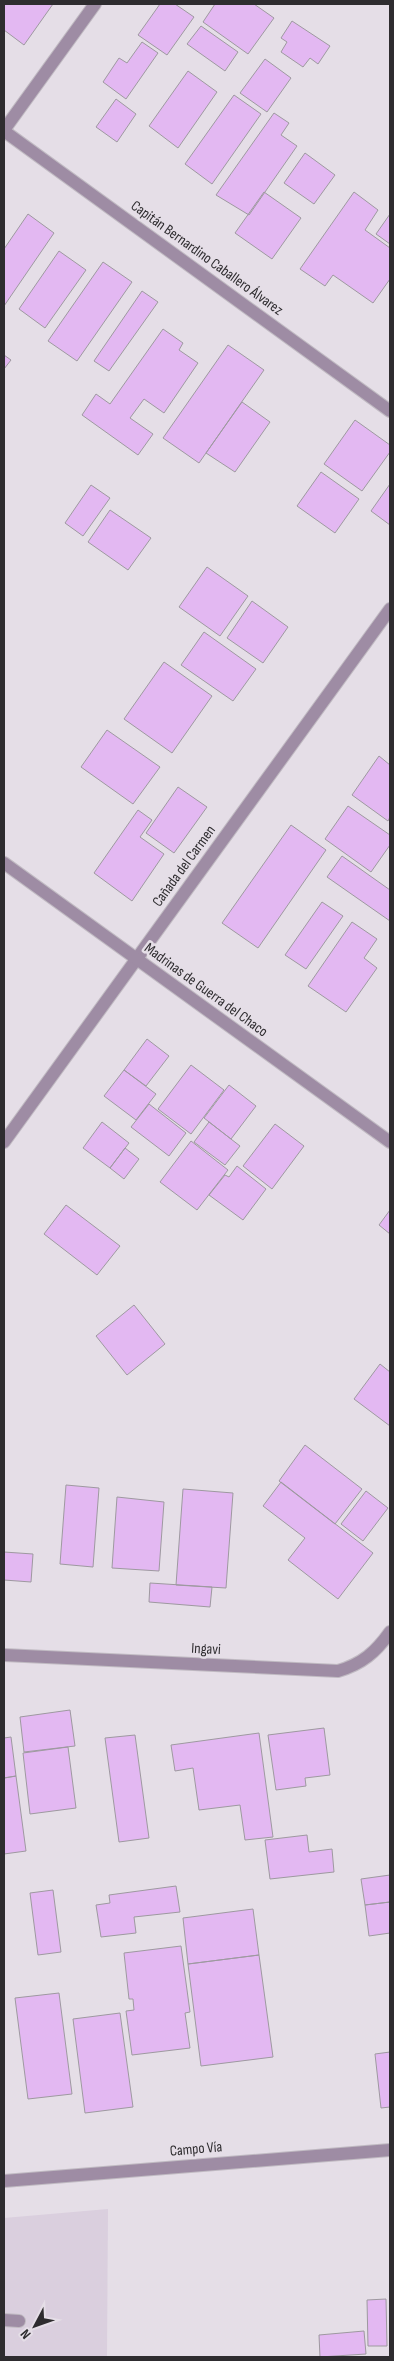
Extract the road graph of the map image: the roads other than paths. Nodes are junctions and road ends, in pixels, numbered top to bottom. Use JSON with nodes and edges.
{"nodes":[{"id":1,"x":95,"y":4,"type":"edge"},
{"id":2,"x":4,"y":130,"type":"edge"},
{"id":3,"x":390,"y":411,"type":"edge"},
{"id":4,"x":390,"y":609,"type":"edge"},
{"id":5,"x":4,"y":864,"type":"edge"},
{"id":6,"x":136,"y":959,"type":"junction"},
{"id":7,"x":4,"y":1142,"type":"edge"},
{"id":8,"x":390,"y":1142,"type":"edge"},
{"id":9,"x":390,"y":1632,"type":"edge"},
{"id":10,"x":4,"y":1655,"type":"edge"},
{"id":11,"x":390,"y":2150,"type":"edge"},
{"id":12,"x":4,"y":2181,"type":"edge"},
{"id":13,"x":4,"y":2320,"type":"edge"},
{"id":14,"x":18,"y":2321,"type":"dead end"}],
"edges":[{"from":1,"to":2,"type":"street"},
{"from":2,"to":3,"type":"street","name":"Capitán Bernardino Caballero Álvarez"},
{"from":4,"to":6,"type":"street","name":"Cañada del Carmen"},
{"from":5,"to":6,"type":"street","name":"Madrinas de Guerra del Chaco"},
{"from":6,"to":7,"type":"street","name":"Cañada del Carmen"},
{"from":6,"to":8,"type":"street","name":"Madrinas de Guerra del Chaco"},
{"from":9,"to":10,"type":"street","name":"Ingavi"},
{"from":11,"to":12,"type":"street","name":"Campo Vía"},
{"from":13,"to":14,"type":"street"}]}
